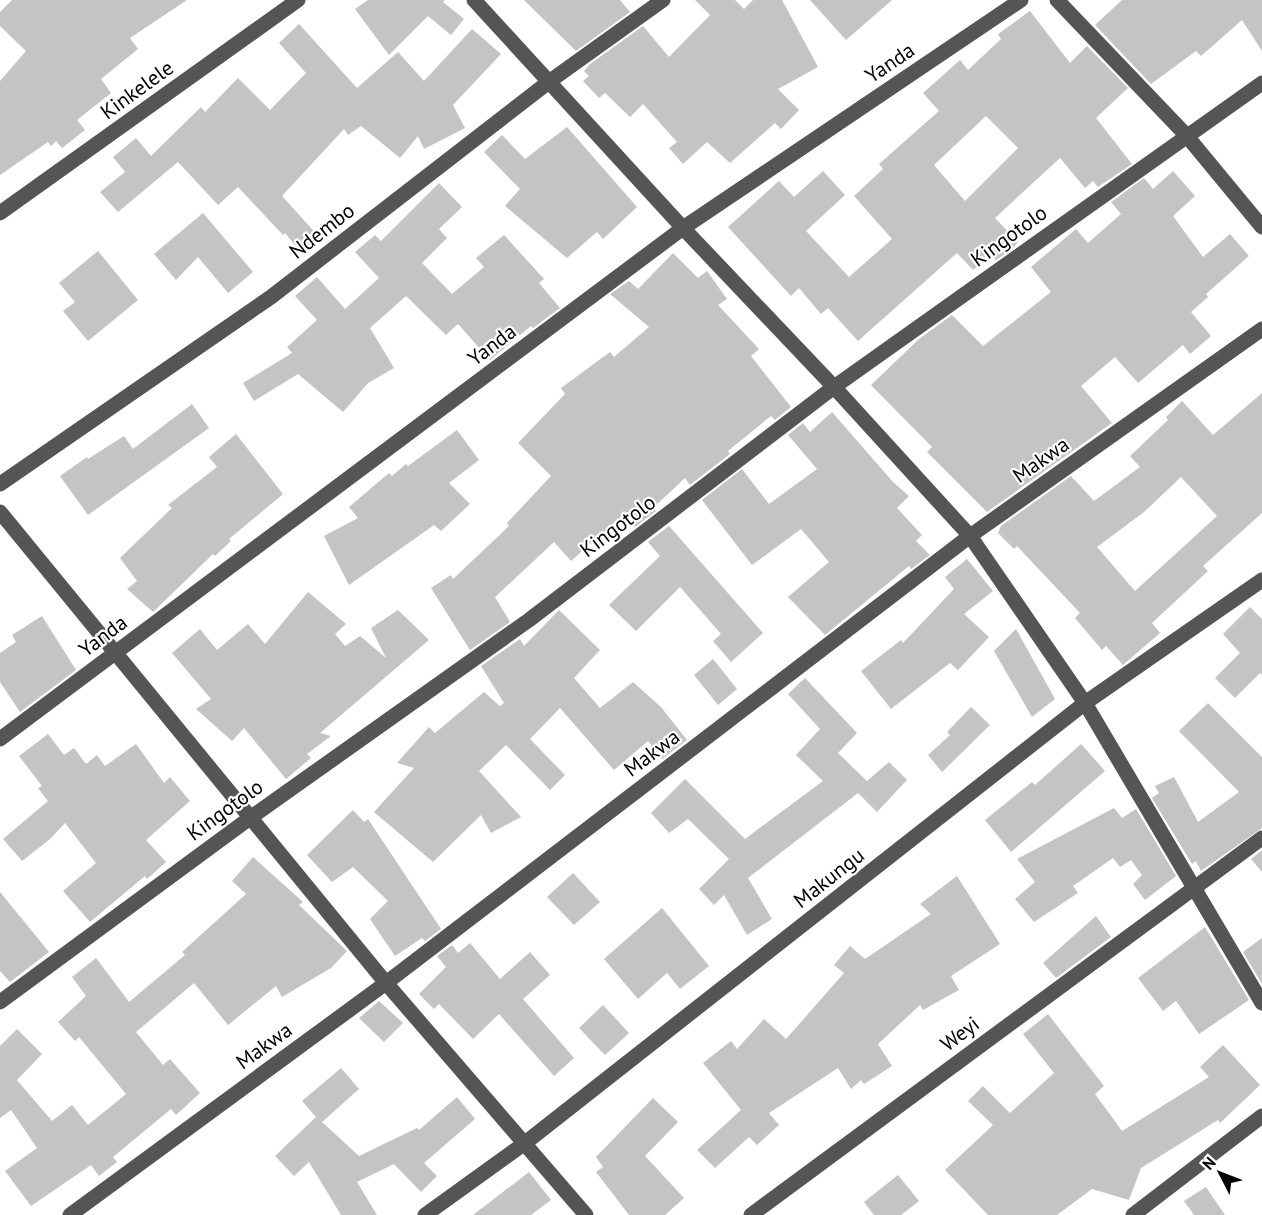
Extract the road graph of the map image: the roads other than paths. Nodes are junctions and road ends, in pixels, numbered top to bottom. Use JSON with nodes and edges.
{"nodes":[{"id":1,"x":298,"y":0,"type":"edge"},
{"id":2,"x":474,"y":0,"type":"edge"},
{"id":3,"x":663,"y":0,"type":"edge"},
{"id":4,"x":1021,"y":0,"type":"edge"},
{"id":5,"x":1057,"y":0,"type":"edge"},
{"id":6,"x":550,"y":81,"type":"junction"},
{"id":7,"x":1262,"y":84,"type":"edge"},
{"id":8,"x":1186,"y":135,"type":"junction"},
{"id":9,"x":0,"y":213,"type":"edge"},
{"id":10,"x":1262,"y":227,"type":"edge"},
{"id":11,"x":683,"y":228,"type":"junction"},
{"id":12,"x":1262,"y":329,"type":"edge"},
{"id":13,"x":834,"y":387,"type":"junction"},
{"id":14,"x":0,"y":484,"type":"edge"},
{"id":15,"x":0,"y":512,"type":"edge"},
{"id":16,"x":969,"y":536,"type":"junction"},
{"id":17,"x":1262,"y":580,"type":"edge"},
{"id":18,"x":116,"y":653,"type":"junction"},
{"id":19,"x":1085,"y":703,"type":"junction"},
{"id":20,"x":0,"y":739,"type":"edge"},
{"id":21,"x":250,"y":818,"type":"junction"},
{"id":22,"x":1262,"y":838,"type":"edge"},
{"id":23,"x":1194,"y":886,"type":"junction"},
{"id":24,"x":386,"y":983,"type":"junction"},
{"id":25,"x":0,"y":1002,"type":"edge"},
{"id":26,"x":1262,"y":1003,"type":"edge"},
{"id":27,"x":1262,"y":1116,"type":"edge"},
{"id":28,"x":525,"y":1143,"type":"junction"},
{"id":29,"x":70,"y":1215,"type":"edge"},
{"id":30,"x":425,"y":1215,"type":"edge"},
{"id":31,"x":586,"y":1215,"type":"edge"},
{"id":32,"x":751,"y":1215,"type":"edge"},
{"id":33,"x":1133,"y":1215,"type":"edge"}],
"edges":[{"from":1,"to":9,"type":"street","name":"Kinkelele"},
{"from":2,"to":6,"type":"street"},
{"from":3,"to":6,"type":"street","name":"Ndembo"},
{"from":4,"to":11,"type":"street","name":"Yanda"},
{"from":5,"to":8,"type":"street"},
{"from":6,"to":11,"type":"street"},
{"from":6,"to":14,"type":"street","name":"Ndembo"},
{"from":7,"to":8,"type":"street","name":"Kingotolo"},
{"from":8,"to":10,"type":"street"},
{"from":8,"to":13,"type":"street","name":"Kingotolo"},
{"from":11,"to":13,"type":"street"},
{"from":11,"to":18,"type":"street","name":"Yanda"},
{"from":12,"to":16,"type":"street","name":"Makwa"},
{"from":13,"to":16,"type":"street"},
{"from":13,"to":21,"type":"street","name":"Kingotolo"},
{"from":15,"to":18,"type":"street"},
{"from":16,"to":19,"type":"street"},
{"from":16,"to":24,"type":"street","name":"Makwa"},
{"from":17,"to":19,"type":"street","name":"Makungu"},
{"from":18,"to":20,"type":"street","name":"Yanda"},
{"from":18,"to":21,"type":"street"},
{"from":19,"to":23,"type":"street"},
{"from":19,"to":28,"type":"street","name":"Makungu"},
{"from":21,"to":24,"type":"street"},
{"from":21,"to":25,"type":"street","name":"Kingotolo"},
{"from":22,"to":23,"type":"street","name":"Weyi"},
{"from":23,"to":26,"type":"street"},
{"from":23,"to":32,"type":"street","name":"Weyi"},
{"from":24,"to":28,"type":"street"},
{"from":24,"to":29,"type":"street","name":"Makwa"},
{"from":27,"to":33,"type":"street"},
{"from":28,"to":30,"type":"street","name":"Makungu"},
{"from":28,"to":31,"type":"street"}]}
